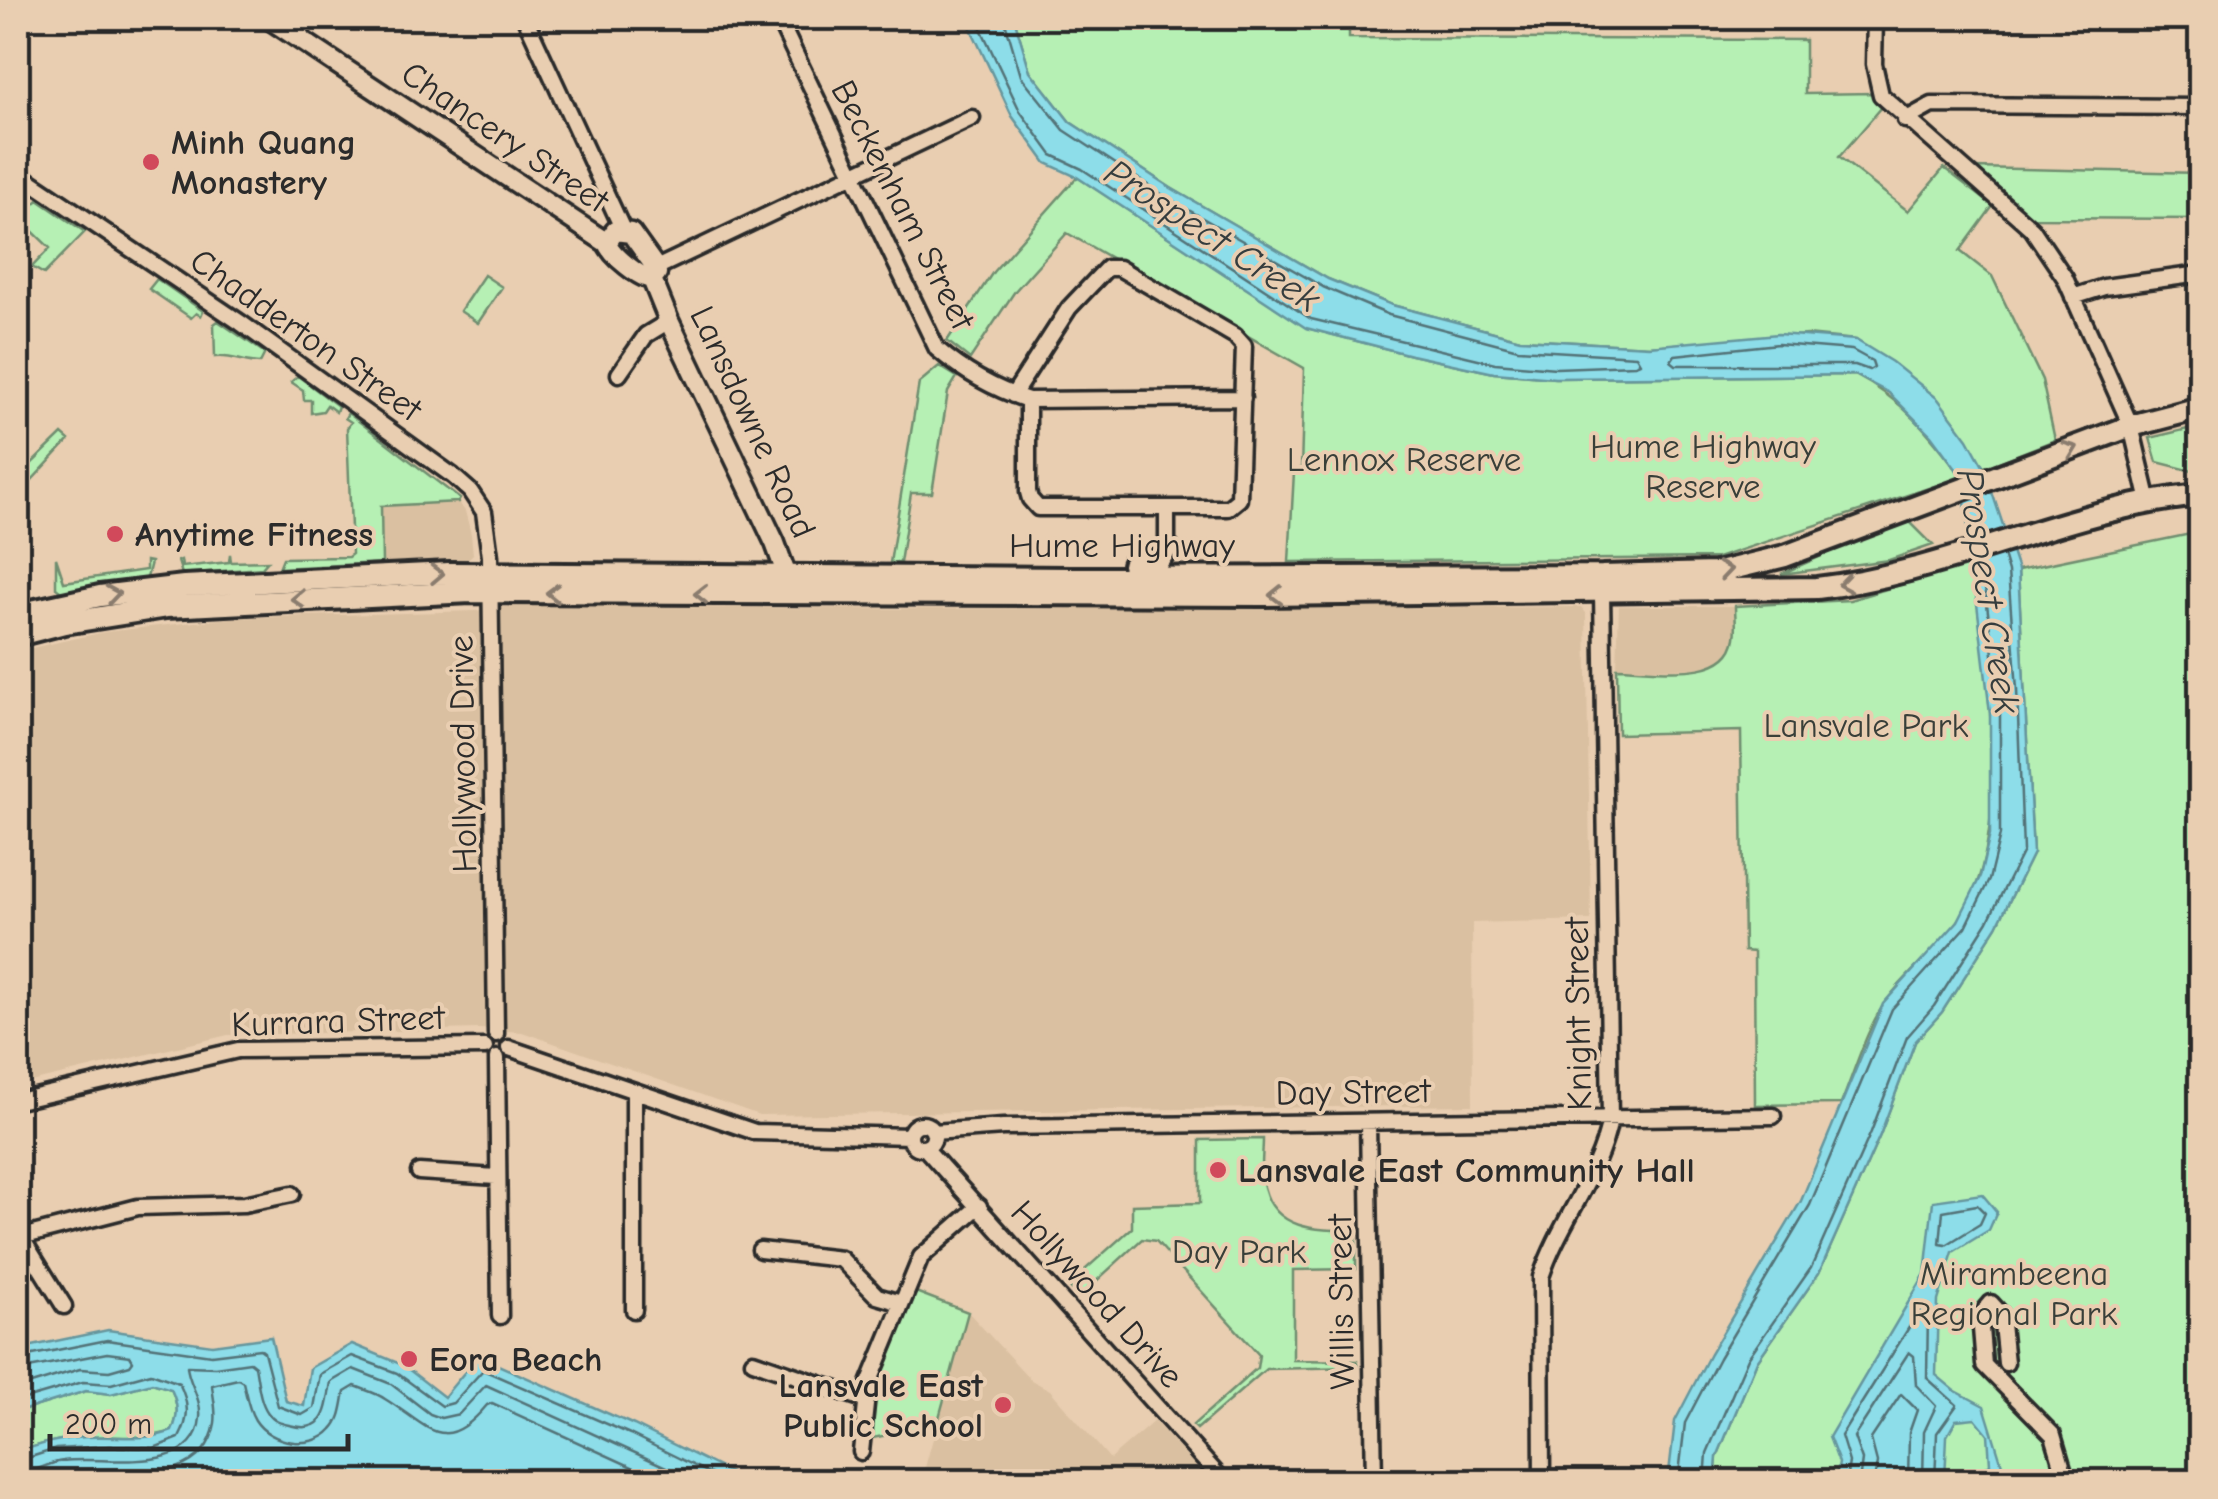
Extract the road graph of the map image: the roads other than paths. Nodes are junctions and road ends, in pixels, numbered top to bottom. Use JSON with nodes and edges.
{"nodes":[{"id":1,"x":268,"y":18,"type":"edge"},
{"id":2,"x":308,"y":18,"type":"edge"},
{"id":3,"x":525,"y":18,"type":"edge"},
{"id":4,"x":778,"y":18,"type":"edge"},
{"id":5,"x":1875,"y":18,"type":"edge"},
{"id":6,"x":296,"y":37,"type":"junction"},
{"id":7,"x":2200,"y":107,"type":"edge"},
{"id":8,"x":972,"y":118,"type":"dead end"},
{"id":9,"x":1905,"y":120,"type":"junction"},
{"id":10,"x":18,"y":173,"type":"edge"},
{"id":11,"x":851,"y":174,"type":"junction"},
{"id":12,"x":623,"y":230,"type":"junction"},
{"id":13,"x":607,"y":243,"type":"junction"},
{"id":14,"x":654,"y":274,"type":"junction"},
{"id":15,"x":2200,"y":274,"type":"edge"},
{"id":16,"x":2073,"y":297,"type":"junction"},
{"id":17,"x":669,"y":321,"type":"junction"},
{"id":18,"x":619,"y":374,"type":"dead end"},
{"id":19,"x":1020,"y":398,"type":"junction"},
{"id":20,"x":1243,"y":398,"type":"junction"},
{"id":21,"x":2200,"y":408,"type":"edge"},
{"id":22,"x":2131,"y":426,"type":"junction"},
{"id":23,"x":2200,"y":494,"type":"edge"},
{"id":24,"x":2149,"y":502,"type":"junction"},
{"id":25,"x":1167,"y":508,"type":"junction"},
{"id":26,"x":1167,"y":548,"type":"junction"},
{"id":27,"x":1188,"y":577,"type":"junction"},
{"id":28,"x":1071,"y":578,"type":"junction"},
{"id":29,"x":490,"y":583,"type":"junction"},
{"id":30,"x":787,"y":585,"type":"junction"},
{"id":31,"x":1602,"y":592,"type":"junction"},
{"id":32,"x":18,"y":614,"type":"edge"},
{"id":33,"x":18,"y":635,"type":"edge"},
{"id":34,"x":497,"y":1051,"type":"junction"},
{"id":35,"x":634,"y":1091,"type":"junction"},
{"id":36,"x":18,"y":1101,"type":"edge"},
{"id":37,"x":1773,"y":1116,"type":"dead end"},
{"id":38,"x":1610,"y":1119,"type":"junction"},
{"id":39,"x":1368,"y":1122,"type":"junction"},
{"id":40,"x":933,"y":1132,"type":"junction"},
{"id":41,"x":910,"y":1136,"type":"junction"},
{"id":42,"x":925,"y":1148,"type":"junction"},
{"id":43,"x":419,"y":1172,"type":"dead end"},
{"id":44,"x":496,"y":1177,"type":"junction"},
{"id":45,"x":292,"y":1194,"type":"dead end"},
{"id":46,"x":978,"y":1206,"type":"junction"},
{"id":47,"x":19,"y":1234,"type":"edge"},
{"id":48,"x":760,"y":1250,"type":"dead end"},
{"id":49,"x":901,"y":1303,"type":"junction"},
{"id":50,"x":64,"y":1306,"type":"dead end"},
{"id":51,"x":634,"y":1310,"type":"dead end"},
{"id":52,"x":500,"y":1316,"type":"dead end"},
{"id":53,"x":753,"y":1361,"type":"dead end"},
{"id":54,"x":2006,"y":1363,"type":"dead end"},
{"id":55,"x":866,"y":1400,"type":"junction"},
{"id":56,"x":862,"y":1452,"type":"dead end"},
{"id":57,"x":1224,"y":1482,"type":"edge"},
{"id":58,"x":1374,"y":1482,"type":"edge"},
{"id":59,"x":1542,"y":1482,"type":"edge"},
{"id":60,"x":2067,"y":1482,"type":"edge"}],
"edges":[{"from":1,"to":6,"type":"main road","name":"Chancery Street"},
{"from":2,"to":6,"type":"street"},
{"from":3,"to":12,"type":"street"},
{"from":4,"to":11,"type":"street","name":"Beckenham Street"},
{"from":5,"to":9,"type":"street"},
{"from":6,"to":13,"type":"main road","name":"Chancery Street"},
{"from":7,"to":9,"type":"street"},
{"from":8,"to":11,"type":"street"},
{"from":9,"to":16,"type":"street"},
{"from":10,"to":29,"type":"street","name":"Chadderton Street"},
{"from":11,"to":14,"type":"street"},
{"from":11,"to":19,"type":"street","name":"Beckenham Street"},
{"from":12,"to":13,"type":"main road"},
{"from":12,"to":14,"type":"main road","name":"Lansdowne Road"},
{"from":13,"to":14,"type":"main road","name":"Chancery Street"},
{"from":14,"to":17,"type":"main road","name":"Lansdowne Road"},
{"from":15,"to":16,"type":"street"},
{"from":16,"to":22,"type":"street"},
{"from":17,"to":18,"type":"street"},
{"from":17,"to":30,"type":"main road","name":"Lansdowne Road"},
{"from":19,"to":20,"type":"street","name":"Beckenham Street"},
{"from":19,"to":20,"type":"street"},
{"from":19,"to":25,"type":"street"},
{"from":20,"to":25,"type":"street"},
{"from":21,"to":22,"type":"highway","name":"Hume Highway"},
{"from":22,"to":24,"type":"street"},
{"from":27,"to":22,"type":"highway","name":"Hume Highway","one_way":true},
{"from":23,"to":24,"type":"highway","name":"Hume Highway"},
{"from":24,"to":31,"type":"highway","name":"Hume Highway","one_way":true},
{"from":25,"to":26,"type":"street"},
{"from":26,"to":27,"type":"highway"},
{"from":26,"to":28,"type":"highway"},
{"from":27,"to":28,"type":"highway","name":"Hume Highway"},
{"from":28,"to":30,"type":"highway","name":"Hume Highway"},
{"from":29,"to":30,"type":"highway","name":"Hume Highway"},
{"from":32,"to":29,"type":"highway","name":"Hume Highway","one_way":true},
{"from":29,"to":33,"type":"highway","name":"Hume Highway","one_way":true},
{"from":29,"to":34,"type":"street","name":"Hollywood Drive"},
{"from":31,"to":30,"type":"highway","name":"Hume Highway","one_way":true},
{"from":31,"to":38,"type":"street","name":"Knight Street"},
{"from":34,"to":35,"type":"street"},
{"from":34,"to":36,"type":"street","name":"Kurrara Street"},
{"from":34,"to":44,"type":"street"},
{"from":35,"to":41,"type":"street"},
{"from":35,"to":51,"type":"street"},
{"from":37,"to":38,"type":"street","name":"Day Street"},
{"from":38,"to":39,"type":"street","name":"Day Street"},
{"from":38,"to":59,"type":"street","name":"Knight Street"},
{"from":39,"to":40,"type":"street","name":"Day Street"},
{"from":39,"to":58,"type":"street","name":"Willis Street"},
{"from":40,"to":41,"type":"street"},
{"from":40,"to":42,"type":"street"},
{"from":41,"to":42,"type":"street"},
{"from":42,"to":46,"type":"street","name":"Hollywood Drive"},
{"from":43,"to":44,"type":"street"},
{"from":44,"to":52,"type":"street"},
{"from":45,"to":47,"type":"street"},
{"from":46,"to":49,"type":"street"},
{"from":46,"to":57,"type":"street","name":"Hollywood Drive"},
{"from":47,"to":50,"type":"street"},
{"from":48,"to":49,"type":"street"},
{"from":49,"to":55,"type":"street"},
{"from":53,"to":55,"type":"street"},
{"from":54,"to":60,"type":"street"},
{"from":55,"to":56,"type":"street"}]}
